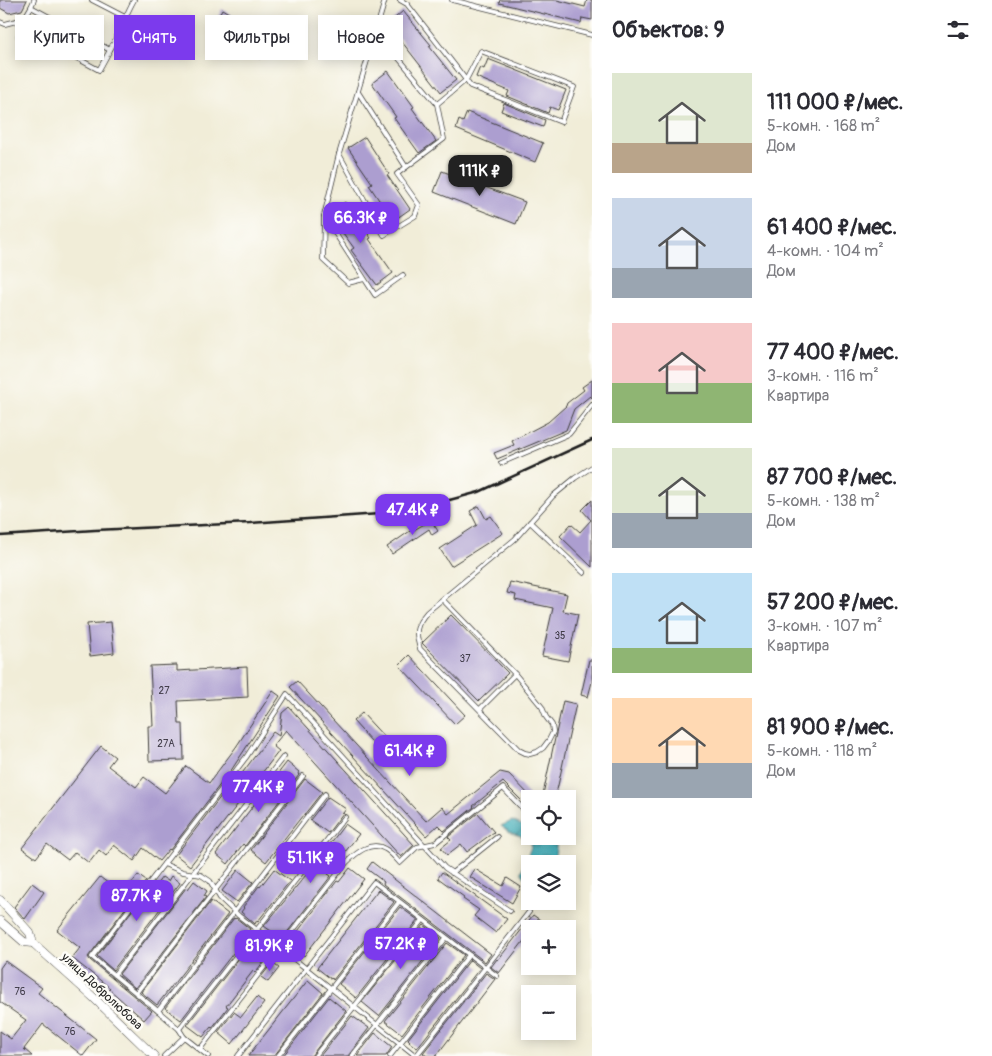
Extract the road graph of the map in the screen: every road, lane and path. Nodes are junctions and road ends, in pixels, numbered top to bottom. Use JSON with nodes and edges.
{"nodes":[{"id":1,"x":34,"y":0,"type":"edge"},
{"id":2,"x":92,"y":0,"type":"edge"},
{"id":3,"x":134,"y":0,"type":"edge"},
{"id":4,"x":385,"y":0,"type":"edge"},
{"id":5,"x":400,"y":0,"type":"edge"},
{"id":6,"x":452,"y":0,"type":"edge"},
{"id":7,"x":31,"y":7,"type":"junction"},
{"id":8,"x":121,"y":15,"type":"edge"},
{"id":9,"x":126,"y":15,"type":"edge"},
{"id":10,"x":381,"y":15,"type":"edge"},
{"id":11,"x":0,"y":22,"type":"edge"},
{"id":12,"x":592,"y":36,"type":"edge"},
{"id":13,"x":114,"y":41,"type":"edge"},
{"id":14,"x":110,"y":50,"type":"junction"},
{"id":15,"x":80,"y":60,"type":"edge"},
{"id":16,"x":367,"y":60,"type":"edge"},
{"id":17,"x":400,"y":60,"type":"edge"},
{"id":18,"x":466,"y":80,"type":"junction"},
{"id":19,"x":358,"y":92,"type":"junction"},
{"id":20,"x":437,"y":104,"type":"junction"},
{"id":21,"x":339,"y":154,"type":"junction"},
{"id":22,"x":406,"y":166,"type":"junction"},
{"id":23,"x":324,"y":216,"type":"junction"},
{"id":24,"x":403,"y":275,"type":"dead end"},
{"id":25,"x":364,"y":278,"type":"junction"},
{"id":26,"x":592,"y":404,"type":"edge"},
{"id":27,"x":501,"y":463,"type":"dead end"},
{"id":28,"x":592,"y":467,"type":"edge"},
{"id":29,"x":530,"y":522,"type":"junction"},
{"id":30,"x":584,"y":573,"type":"dead end"},
{"id":31,"x":443,"y":600,"type":"junction"},
{"id":32,"x":516,"y":674,"type":"junction"},
{"id":33,"x":480,"y":709,"type":"junction"},
{"id":34,"x":284,"y":756,"type":"dead end"},
{"id":35,"x":303,"y":776,"type":"dead end"},
{"id":36,"x":325,"y":794,"type":"dead end"},
{"id":37,"x":521,"y":807,"type":"edge"},
{"id":38,"x":345,"y":817,"type":"dead end"},
{"id":39,"x":497,"y":837,"type":"dead end"},
{"id":40,"x":425,"y":845,"type":"junction"},
{"id":41,"x":164,"y":864,"type":"junction"},
{"id":42,"x":193,"y":873,"type":"junction"},
{"id":43,"x":452,"y":873,"type":"junction"},
{"id":44,"x":215,"y":890,"type":"junction"},
{"id":45,"x":0,"y":900,"type":"edge"},
{"id":46,"x":399,"y":902,"type":"junction"},
{"id":47,"x":235,"y":911,"type":"junction"},
{"id":48,"x":510,"y":911,"type":"dead end"},
{"id":49,"x":529,"y":912,"type":"dead end"},
{"id":50,"x":423,"y":920,"type":"junction"},
{"id":51,"x":0,"y":921,"type":"edge"},
{"id":52,"x":257,"y":930,"type":"junction"},
{"id":53,"x":446,"y":938,"type":"junction"},
{"id":54,"x":33,"y":942,"type":"junction"},
{"id":55,"x":280,"y":947,"type":"junction"},
{"id":56,"x":469,"y":955,"type":"junction"},
{"id":57,"x":485,"y":968,"type":"junction"},
{"id":58,"x":306,"y":969,"type":"junction"},
{"id":59,"x":114,"y":975,"type":"junction"},
{"id":60,"x":497,"y":976,"type":"dead end"},
{"id":61,"x":331,"y":989,"type":"junction"},
{"id":62,"x":136,"y":993,"type":"junction"},
{"id":63,"x":354,"y":1007,"type":"junction"},
{"id":64,"x":158,"y":1011,"type":"junction"},
{"id":65,"x":377,"y":1025,"type":"junction"},
{"id":66,"x":179,"y":1029,"type":"junction"},
{"id":67,"x":184,"y":1036,"type":"junction"},
{"id":68,"x":400,"y":1043,"type":"junction"},
{"id":69,"x":200,"y":1049,"type":"junction"},
{"id":70,"x":154,"y":1056,"type":"edge"},
{"id":71,"x":164,"y":1056,"type":"edge"},
{"id":72,"x":208,"y":1056,"type":"edge"},
{"id":73,"x":238,"y":1056,"type":"edge"},
{"id":74,"x":278,"y":1056,"type":"edge"},
{"id":75,"x":315,"y":1056,"type":"edge"},
{"id":76,"x":352,"y":1056,"type":"edge"},
{"id":77,"x":390,"y":1056,"type":"edge"},
{"id":78,"x":416,"y":1056,"type":"edge"}],
"edges":[{"from":1,"to":7,"type":"lane"},
{"from":2,"to":8,"type":"lane"},
{"from":3,"to":9,"type":"lane"},
{"from":4,"to":10,"type":"lane"},
{"from":5,"to":18,"type":"lane"},
{"from":6,"to":12,"type":"lane"},
{"from":7,"to":11,"type":"lane"},
{"from":7,"to":14,"type":"lane"},
{"from":13,"to":14,"type":"lane"},
{"from":14,"to":15,"type":"lane"},
{"from":16,"to":19,"type":"lane"},
{"from":17,"to":20,"type":"lane"},
{"from":18,"to":18,"type":"lane"},
{"from":18,"to":20,"type":"lane"},
{"from":19,"to":21,"type":"lane"},
{"from":19,"to":22,"type":"lane"},
{"from":20,"to":22,"type":"lane"},
{"from":21,"to":22,"type":"lane"},
{"from":21,"to":23,"type":"lane"},
{"from":23,"to":25,"type":"lane"},
{"from":23,"to":25,"type":"lane"},
{"from":24,"to":25,"type":"lane"},
{"from":26,"to":27,"type":"lane"},
{"from":28,"to":29,"type":"lane"},
{"from":29,"to":30,"type":"lane"},
{"from":29,"to":31,"type":"lane"},
{"from":31,"to":32,"type":"lane"},
{"from":31,"to":33,"type":"lane"},
{"from":32,"to":33,"type":"lane"},
{"from":32,"to":33,"type":"lane"},
{"from":34,"to":42,"type":"lane"},
{"from":35,"to":44,"type":"lane"},
{"from":36,"to":47,"type":"lane"},
{"from":37,"to":40,"type":"lane"},
{"from":38,"to":52,"type":"lane"},
{"from":39,"to":43,"type":"lane"},
{"from":40,"to":41,"type":"lane"},
{"from":40,"to":43,"type":"lane"},
{"from":40,"to":55,"type":"lane"},
{"from":41,"to":42,"type":"lane"},
{"from":41,"to":59,"type":"lane"},
{"from":42,"to":44,"type":"lane"},
{"from":42,"to":59,"type":"lane"},
{"from":43,"to":48,"type":"lane"},
{"from":44,"to":47,"type":"lane"},
{"from":44,"to":62,"type":"lane"},
{"from":45,"to":54,"type":"street","name":"улица Добролюбова"},
{"from":46,"to":50,"type":"lane"},
{"from":46,"to":58,"type":"lane"},
{"from":46,"to":61,"type":"lane"},
{"from":47,"to":52,"type":"lane"},
{"from":47,"to":64,"type":"lane"},
{"from":49,"to":57,"type":"lane"},
{"from":50,"to":53,"type":"lane"},
{"from":50,"to":63,"type":"lane"},
{"from":51,"to":54,"type":"street","name":"улица Добролюбова"},
{"from":52,"to":55,"type":"lane"},
{"from":52,"to":66,"type":"lane"},
{"from":53,"to":56,"type":"lane"},
{"from":53,"to":65,"type":"lane"},
{"from":54,"to":70,"type":"street","name":"улица Добролюбова"},
{"from":55,"to":58,"type":"lane"},
{"from":55,"to":69,"type":"lane"},
{"from":56,"to":57,"type":"lane"},
{"from":56,"to":68,"type":"lane"},
{"from":57,"to":60,"type":"lane"},
{"from":57,"to":78,"type":"lane"},
{"from":58,"to":61,"type":"lane"},
{"from":58,"to":73,"type":"lane"},
{"from":59,"to":62,"type":"lane"},
{"from":61,"to":63,"type":"lane"},
{"from":61,"to":74,"type":"lane"},
{"from":62,"to":64,"type":"lane"},
{"from":63,"to":65,"type":"lane"},
{"from":63,"to":75,"type":"lane"},
{"from":64,"to":66,"type":"lane"},
{"from":65,"to":68,"type":"lane"},
{"from":65,"to":76,"type":"lane"},
{"from":66,"to":67,"type":"lane"},
{"from":67,"to":69,"type":"lane"},
{"from":67,"to":71,"type":"lane"},
{"from":68,"to":77,"type":"lane"},
{"from":68,"to":78,"type":"lane"},
{"from":69,"to":72,"type":"lane"}]}
